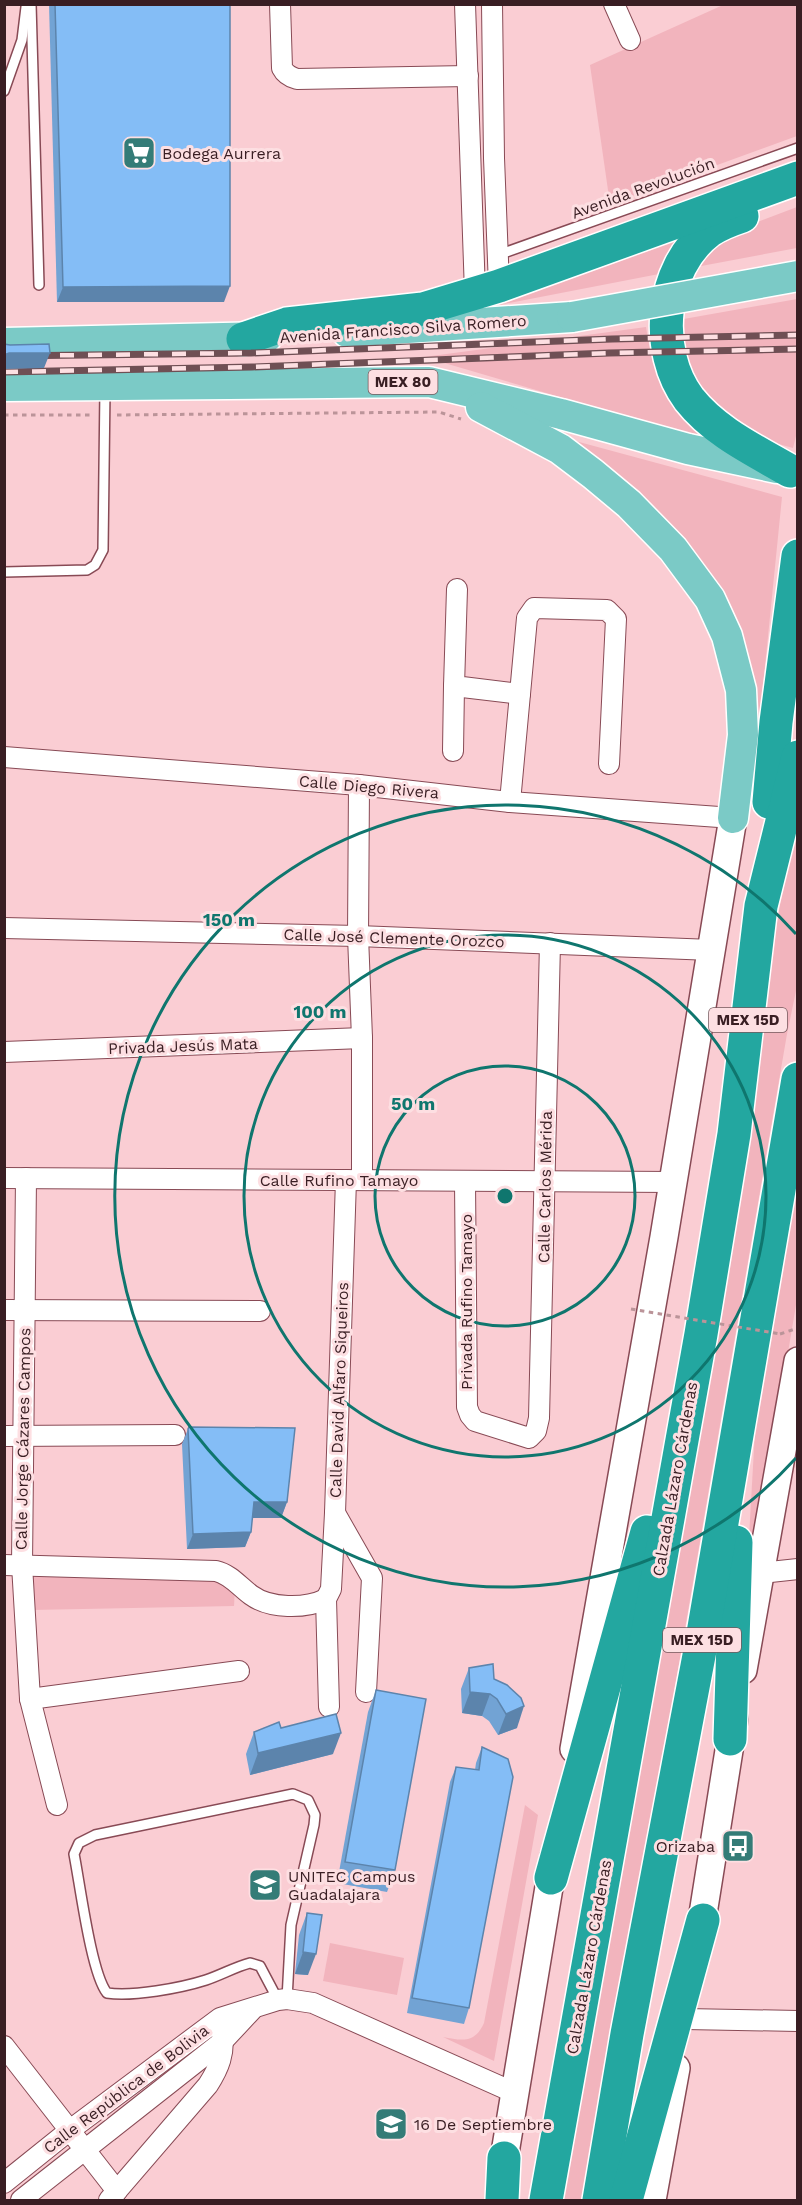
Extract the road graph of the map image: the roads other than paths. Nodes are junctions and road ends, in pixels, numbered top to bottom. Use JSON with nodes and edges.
{"nodes":[{"id":1,"x":29,"y":4,"type":"edge"},
{"id":2,"x":280,"y":4,"type":"edge"},
{"id":3,"x":465,"y":4,"type":"edge"},
{"id":4,"x":492,"y":4,"type":"edge"},
{"id":5,"x":614,"y":4,"type":"edge"},
{"id":6,"x":630,"y":40,"type":"dead end"},
{"id":7,"x":468,"y":76,"type":"junction"},
{"id":8,"x":4,"y":91,"type":"edge"},
{"id":9,"x":798,"y":148,"type":"edge"},
{"id":10,"x":471,"y":157,"type":"junction"},
{"id":11,"x":494,"y":158,"type":"junction"},
{"id":12,"x":798,"y":178,"type":"edge"},
{"id":13,"x":798,"y":197,"type":"edge"},
{"id":14,"x":798,"y":276,"type":"edge"},
{"id":15,"x":491,"y":278,"type":"junction"},
{"id":16,"x":39,"y":285,"type":"dead end"},
{"id":17,"x":243,"y":339,"type":"junction"},
{"id":18,"x":4,"y":343,"type":"edge"},
{"id":19,"x":429,"y":382,"type":"junction"},
{"id":20,"x":4,"y":386,"type":"edge"},
{"id":21,"x":105,"y":400,"type":"junction"},
{"id":22,"x":794,"y":471,"type":"edge"},
{"id":23,"x":798,"y":556,"type":"edge"},
{"id":24,"x":4,"y":572,"type":"edge"},
{"id":25,"x":457,"y":589,"type":"dead end"},
{"id":26,"x":454,"y":686,"type":"junction"},
{"id":27,"x":519,"y":694,"type":"junction"},
{"id":28,"x":453,"y":751,"type":"dead end"},
{"id":29,"x":4,"y":757,"type":"edge"},
{"id":30,"x":798,"y":757,"type":"edge"},
{"id":31,"x":609,"y":764,"type":"dead end"},
{"id":32,"x":359,"y":785,"type":"junction"},
{"id":33,"x":510,"y":802,"type":"junction"},
{"id":34,"x":734,"y":818,"type":"junction"},
{"id":35,"x":761,"y":906,"type":"junction"},
{"id":36,"x":4,"y":928,"type":"edge"},
{"id":37,"x":358,"y":936,"type":"junction"},
{"id":38,"x":550,"y":943,"type":"junction"},
{"id":39,"x":712,"y":950,"type":"junction"},
{"id":40,"x":362,"y":1038,"type":"junction"},
{"id":41,"x":4,"y":1053,"type":"edge"},
{"id":42,"x":798,"y":1079,"type":"edge"},
{"id":43,"x":4,"y":1178,"type":"edge"},
{"id":44,"x":26,"y":1178,"type":"junction"},
{"id":45,"x":354,"y":1180,"type":"junction"},
{"id":46,"x":465,"y":1181,"type":"junction"},
{"id":47,"x":545,"y":1181,"type":"junction"},
{"id":48,"x":673,"y":1182,"type":"junction"},
{"id":49,"x":4,"y":1310,"type":"edge"},
{"id":50,"x":25,"y":1310,"type":"junction"},
{"id":51,"x":260,"y":1311,"type":"dead end"},
{"id":52,"x":701,"y":1334,"type":"junction"},
{"id":53,"x":798,"y":1361,"type":"edge"},
{"id":54,"x":740,"y":1419,"type":"junction"},
{"id":55,"x":536,"y":1431,"type":"joint"},
{"id":56,"x":175,"y":1435,"type":"dead end"},
{"id":57,"x":14,"y":1436,"type":"edge"},
{"id":58,"x":335,"y":1513,"type":"junction"},
{"id":59,"x":13,"y":1565,"type":"edge"},
{"id":60,"x":798,"y":1569,"type":"edge"},
{"id":61,"x":761,"y":1573,"type":"junction"},
{"id":62,"x":326,"y":1599,"type":"junction"},
{"id":63,"x":239,"y":1671,"type":"dead end"},
{"id":64,"x":366,"y":1692,"type":"dead end"},
{"id":65,"x":30,"y":1699,"type":"junction"},
{"id":66,"x":328,"y":1707,"type":"dead end"},
{"id":67,"x":730,"y":1738,"type":"junction"},
{"id":68,"x":57,"y":1805,"type":"dead end"},
{"id":69,"x":551,"y":1878,"type":"junction"},
{"id":70,"x":702,"y":1920,"type":"junction"},
{"id":71,"x":283,"y":1999,"type":"junction"},
{"id":72,"x":254,"y":2007,"type":"junction"},
{"id":73,"x":220,"y":2018,"type":"junction"},
{"id":74,"x":685,"y":2019,"type":"junction"},
{"id":75,"x":798,"y":2021,"type":"edge"},
{"id":76,"x":223,"y":2041,"type":"junction"},
{"id":77,"x":4,"y":2046,"type":"edge"},
{"id":78,"x":515,"y":2093,"type":"junction"},
{"id":79,"x":70,"y":2130,"type":"junction"},
{"id":80,"x":85,"y":2150,"type":"junction"},
{"id":81,"x":504,"y":2158,"type":"junction"},
{"id":82,"x":4,"y":2183,"type":"edge"},
{"id":83,"x":113,"y":2196,"type":"edge"},
{"id":84,"x":21,"y":2200,"type":"edge"},
{"id":85,"x":497,"y":2200,"type":"edge"},
{"id":86,"x":502,"y":2200,"type":"edge"},
{"id":87,"x":546,"y":2200,"type":"edge"},
{"id":88,"x":599,"y":2200,"type":"edge"},
{"id":89,"x":626,"y":2200,"type":"edge"},
{"id":90,"x":652,"y":2200,"type":"edge"}],
"edges":[{"from":1,"to":8,"type":"lane"},
{"from":1,"to":16,"type":"lane"},
{"from":2,"to":7,"type":"street"},
{"from":3,"to":7,"type":"street"},
{"from":4,"to":11,"type":"street"},
{"from":5,"to":6,"type":"street"},
{"from":7,"to":10,"type":"street"},
{"from":9,"to":15,"type":"lane","name":"Avenida Revolución"},
{"from":10,"to":11,"type":"street"},
{"from":10,"to":15,"type":"street"},
{"from":11,"to":15,"type":"street"},
{"from":12,"to":15,"type":"highway"},
{"from":13,"to":22,"type":"highway"},
{"from":14,"to":17,"type":"main road","name":"Avenida Francisco Silva Romero","bridge":true},
{"from":15,"to":17,"type":"highway"},
{"from":17,"to":18,"type":"main road","name":"Avenida Francisco Silva Romero"},
{"from":19,"to":21,"type":"main road","number":"MEX 80"},
{"from":19,"to":22,"type":"main road","number":"MEX 80"},
{"from":19,"to":34,"type":"main road"},
{"from":20,"to":21,"type":"main road","number":"MEX 80"},
{"from":21,"to":24,"type":"lane"},
{"from":23,"to":35,"type":"highway"},
{"from":25,"to":26,"type":"street"},
{"from":26,"to":27,"type":"street"},
{"from":26,"to":28,"type":"street"},
{"from":27,"to":31,"type":"street"},
{"from":27,"to":33,"type":"street"},
{"from":29,"to":32,"type":"street","name":"Calle Diego Rivera"},
{"from":30,"to":35,"type":"highway","name":"Calzada Lázaro Cárdenas","number":"MEX 15D"},
{"from":32,"to":33,"type":"street","name":"Calle Diego Rivera"},
{"from":32,"to":37,"type":"street","name":"Calle David Alfaro Siqueiros"},
{"from":33,"to":34,"type":"street","name":"Calle Diego Rivera"},
{"from":34,"to":39,"type":"main road"},
{"from":35,"to":52,"type":"highway","name":"Calzada Lázaro Cárdenas","number":"MEX 15D"},
{"from":36,"to":37,"type":"street","name":"Calle José Clemente Orozco"},
{"from":37,"to":38,"type":"street","name":"Calle José Clemente Orozco"},
{"from":37,"to":40,"type":"street","name":"Calle David Alfaro Siqueiros"},
{"from":38,"to":39,"type":"street","name":"Calle José Clemente Orozco"},
{"from":38,"to":47,"type":"street","name":"Calle Carlos Mérida"},
{"from":39,"to":48,"type":"main road"},
{"from":40,"to":41,"type":"street","name":"Privada Jesús Mata"},
{"from":40,"to":45,"type":"street","name":"Calle David Alfaro Siqueiros"},
{"from":42,"to":54,"type":"highway","number":"MEX 15D"},
{"from":43,"to":44,"type":"street","name":"Calle Rufino Tamayo"},
{"from":44,"to":45,"type":"street","name":"Calle Rufino Tamayo"},
{"from":44,"to":50,"type":"street","name":"Calle Jorge Cázares Campos"},
{"from":45,"to":46,"type":"street","name":"Calle Rufino Tamayo"},
{"from":45,"to":58,"type":"street","name":"Calle David Alfaro Siqueiros"},
{"from":46,"to":47,"type":"street","name":"Calle Rufino Tamayo"},
{"from":46,"to":55,"type":"street","name":"Privada Rufino Tamayo"},
{"from":47,"to":48,"type":"street","name":"Calle Rufino Tamayo"},
{"from":47,"to":55,"type":"street","name":"Calle Carlos Mérida"},
{"from":48,"to":69,"type":"main road"},
{"from":49,"to":50,"type":"street"},
{"from":50,"to":51,"type":"street"},
{"from":50,"to":57,"type":"street","name":"Calle Jorge Cázares Campos"},
{"from":52,"to":69,"type":"highway"},
{"from":52,"to":87,"type":"highway","name":"Calzada Lázaro Cárdenas","number":"MEX 15D"},
{"from":53,"to":61,"type":"main road"},
{"from":54,"to":67,"type":"highway"},
{"from":54,"to":88,"type":"highway","number":"MEX 15D"},
{"from":56,"to":57,"type":"street"},
{"from":57,"to":59,"type":"street","name":"Calle Jorge Cázares Campos"},
{"from":58,"to":62,"type":"street","name":"Calle David Alfaro Siqueiros"},
{"from":58,"to":64,"type":"street"},
{"from":59,"to":62,"type":"street"},
{"from":59,"to":65,"type":"street","name":"Calle Jorge Cázares Campos"},
{"from":60,"to":61,"type":"street"},
{"from":61,"to":67,"type":"main road"},
{"from":62,"to":66,"type":"street","name":"Calle David Alfaro Siqueiros"},
{"from":63,"to":65,"type":"street"},
{"from":65,"to":68,"type":"street","name":"Calle Jorge Cázares Campos"},
{"from":67,"to":70,"type":"main road"},
{"from":69,"to":78,"type":"main road"},
{"from":70,"to":74,"type":"main road"},
{"from":70,"to":89,"type":"highway"},
{"from":71,"to":71,"type":"lane"},
{"from":71,"to":72,"type":"street","name":"Calle República de Bolivia"},
{"from":71,"to":78,"type":"street","name":"Calle República de Bolivia"},
{"from":72,"to":73,"type":"street","name":"Calle República de Bolivia"},
{"from":72,"to":76,"type":"street","name":"Calle República de Bolivia"},
{"from":73,"to":76,"type":"street"},
{"from":73,"to":79,"type":"street","name":"Calle República de Bolivia"},
{"from":74,"to":75,"type":"street"},
{"from":74,"to":90,"type":"main road"},
{"from":76,"to":80,"type":"street","name":"Calle República de Bolivia"},
{"from":76,"to":83,"type":"street"},
{"from":77,"to":79,"type":"street"},
{"from":78,"to":81,"type":"main road"},
{"from":79,"to":80,"type":"street"},
{"from":79,"to":82,"type":"street","name":"Calle República de Bolivia"},
{"from":80,"to":83,"type":"street"},
{"from":80,"to":84,"type":"street","name":"Calle República de Bolivia"},
{"from":81,"to":85,"type":"main road"},
{"from":81,"to":86,"type":"highway"}]}
